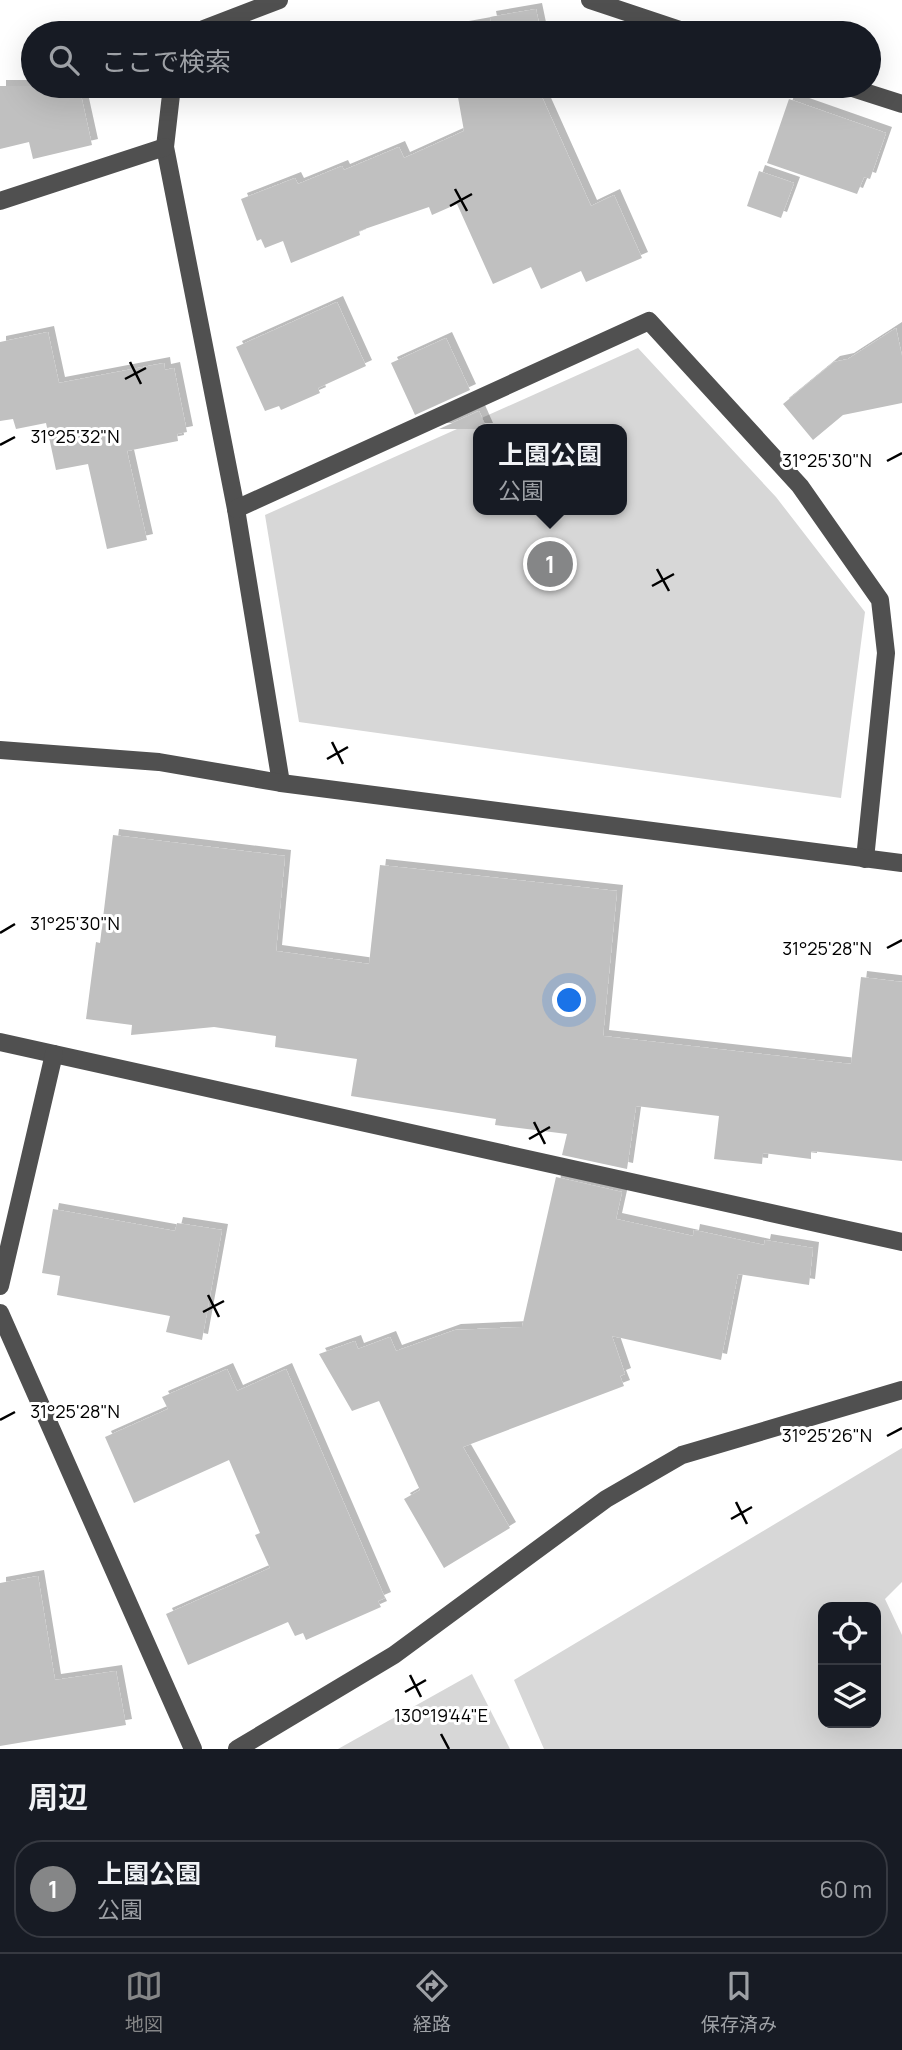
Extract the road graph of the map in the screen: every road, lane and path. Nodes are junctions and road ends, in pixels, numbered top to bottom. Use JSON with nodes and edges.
{"nodes":[{"id":1,"x":279,"y":0,"type":"edge"},
{"id":2,"x":590,"y":0,"type":"edge"},
{"id":3,"x":225,"y":21,"type":"edge"},
{"id":4,"x":653,"y":21,"type":"edge"},
{"id":5,"x":881,"y":97,"type":"edge"},
{"id":6,"x":171,"y":98,"type":"edge"},
{"id":7,"x":902,"y":104,"type":"edge"},
{"id":8,"x":165,"y":147,"type":"junction"},
{"id":9,"x":0,"y":201,"type":"edge"},
{"id":10,"x":236,"y":509,"type":"junction"},
{"id":11,"x":0,"y":750,"type":"edge"},
{"id":12,"x":281,"y":783,"type":"junction"},
{"id":13,"x":865,"y":859,"type":"junction"},
{"id":14,"x":902,"y":863,"type":"edge"},
{"id":15,"x":0,"y":1042,"type":"edge"},
{"id":16,"x":54,"y":1054,"type":"junction"},
{"id":17,"x":902,"y":1242,"type":"edge"},
{"id":18,"x":0,"y":1286,"type":"edge"},
{"id":19,"x":0,"y":1313,"type":"edge"},
{"id":20,"x":902,"y":1390,"type":"edge"},
{"id":21,"x":193,"y":1749,"type":"edge"},
{"id":22,"x":237,"y":1749,"type":"edge"}],
"edges":[{"from":1,"to":3,"type":"street"},
{"from":2,"to":4,"type":"street"},
{"from":5,"to":7,"type":"street"},
{"from":6,"to":8,"type":"street"},
{"from":8,"to":9,"type":"street"},
{"from":8,"to":10,"type":"street"},
{"from":10,"to":12,"type":"street"},
{"from":10,"to":13,"type":"street"},
{"from":11,"to":12,"type":"street"},
{"from":12,"to":13,"type":"street"},
{"from":13,"to":14,"type":"street"},
{"from":15,"to":16,"type":"street"},
{"from":16,"to":17,"type":"street"},
{"from":16,"to":18,"type":"street"},
{"from":19,"to":21,"type":"street"},
{"from":20,"to":22,"type":"street"}]}
